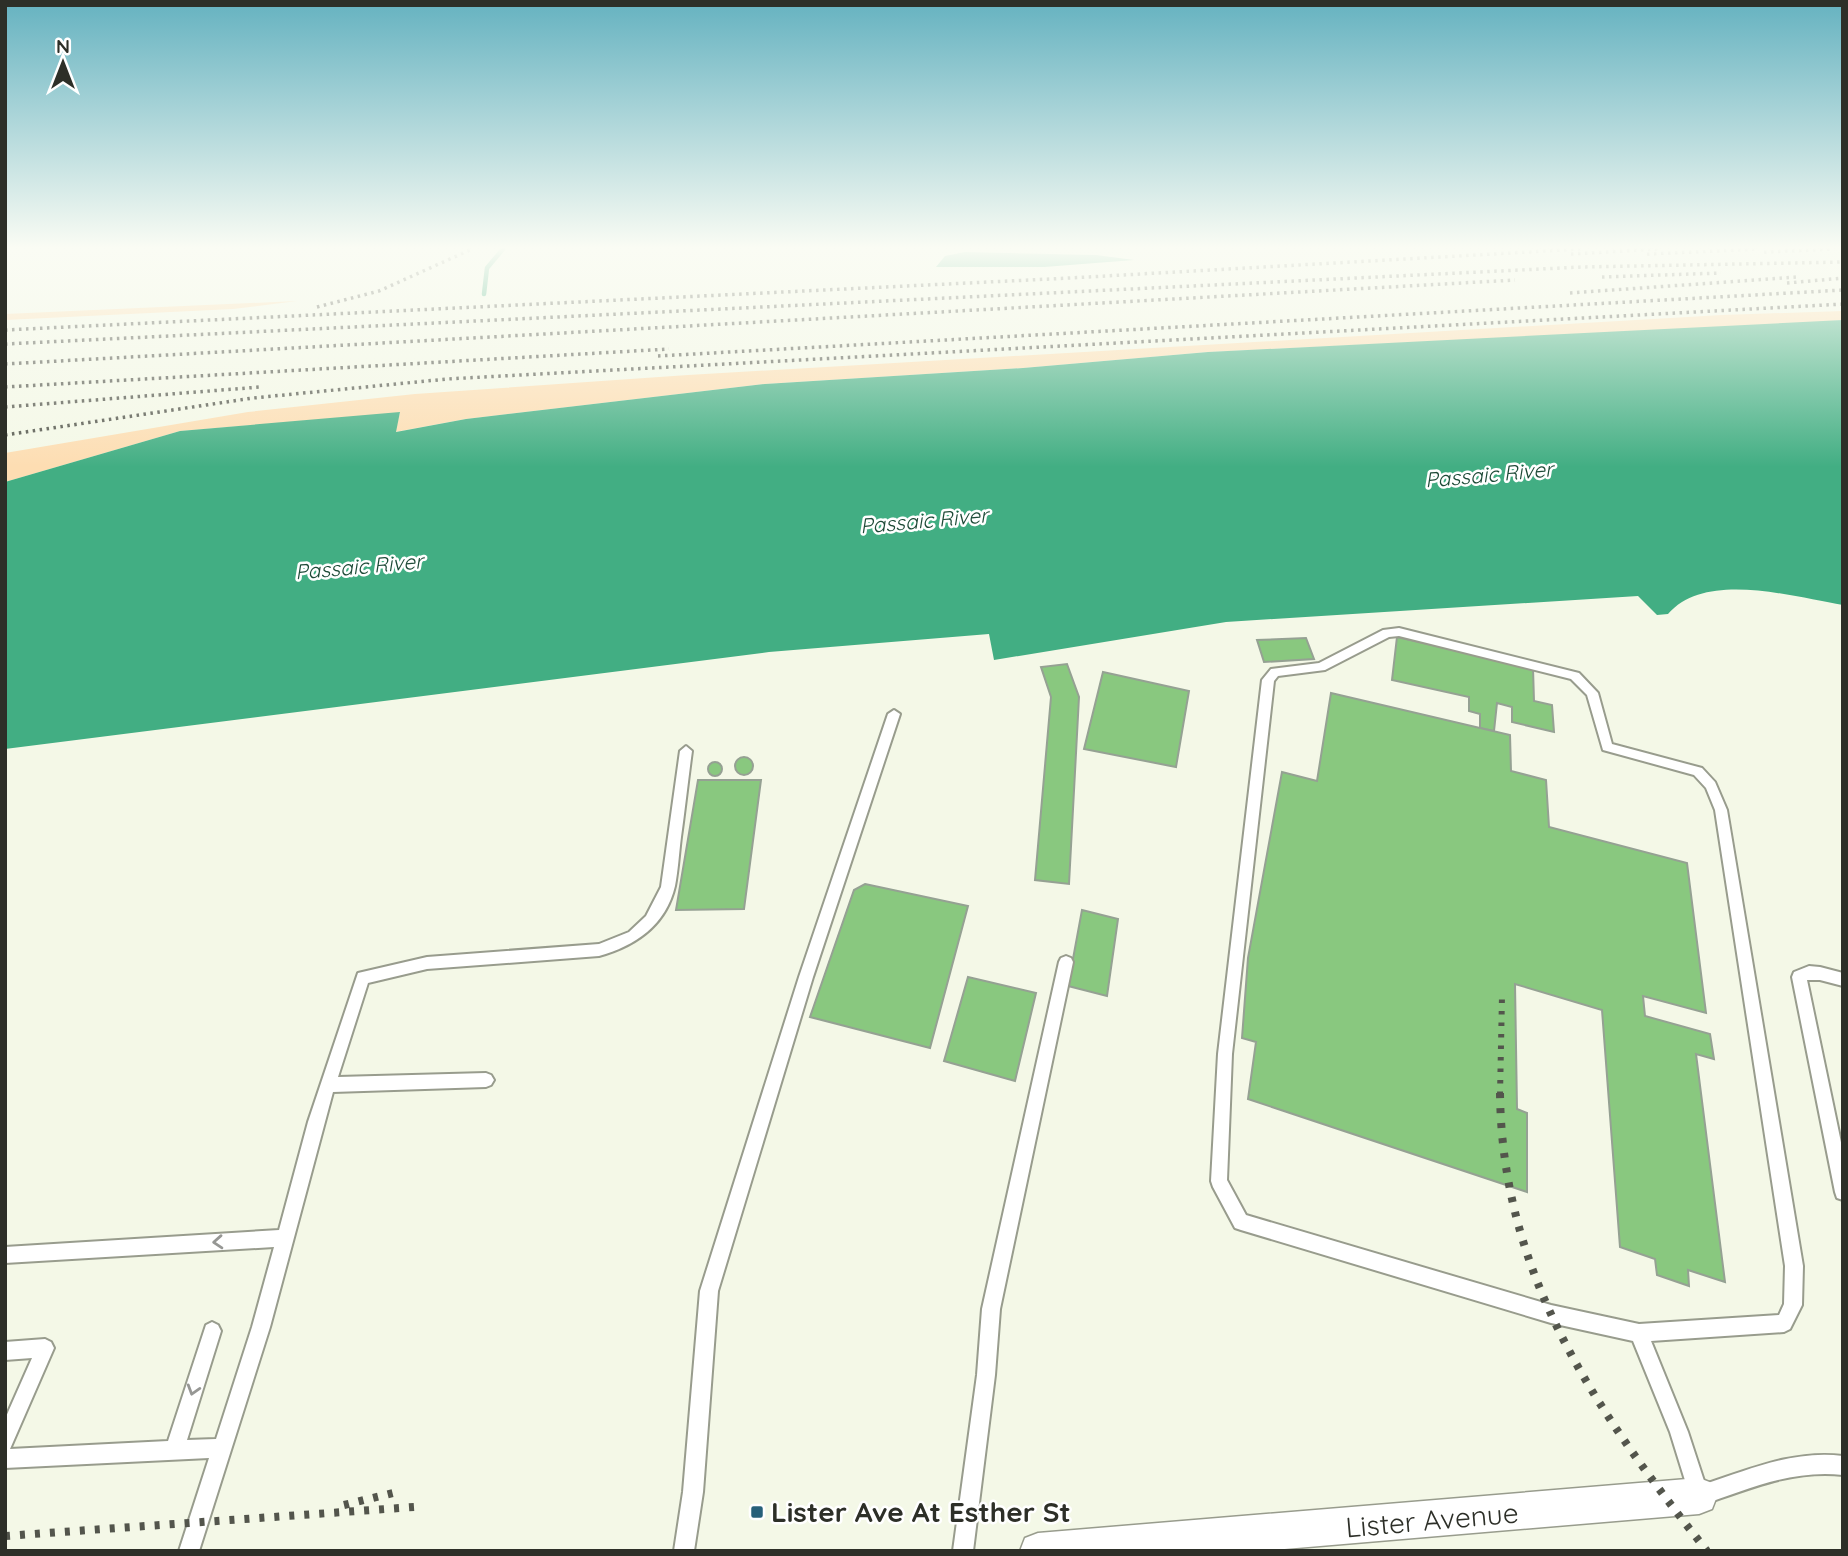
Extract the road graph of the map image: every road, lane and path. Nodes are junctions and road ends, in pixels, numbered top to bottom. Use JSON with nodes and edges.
{"nodes":[{"id":1,"x":894,"y":713,"type":"dead end"},
{"id":2,"x":685,"y":751,"type":"dead end"},
{"id":3,"x":1066,"y":962,"type":"dead end"},
{"id":4,"x":1843,"y":980,"type":"edge"},
{"id":5,"x":486,"y":1080,"type":"dead end"},
{"id":6,"x":328,"y":1086,"type":"junction"},
{"id":7,"x":1843,"y":1192,"type":"edge"},
{"id":8,"x":286,"y":1238,"type":"junction"},
{"id":9,"x":5,"y":1255,"type":"edge"},
{"id":10,"x":212,"y":1331,"type":"dead end"},
{"id":11,"x":1639,"y":1333,"type":"junction"},
{"id":12,"x":5,"y":1351,"type":"edge"},
{"id":13,"x":5,"y":1442,"type":"edge"},
{"id":14,"x":222,"y":1448,"type":"junction"},
{"id":15,"x":175,"y":1450,"type":"junction"},
{"id":16,"x":5,"y":1459,"type":"edge"},
{"id":17,"x":1843,"y":1466,"type":"edge"},
{"id":18,"x":1699,"y":1496,"type":"junction"},
{"id":19,"x":1123,"y":1548,"type":"edge"},
{"id":20,"x":190,"y":1551,"type":"edge"},
{"id":21,"x":684,"y":1551,"type":"edge"},
{"id":22,"x":963,"y":1551,"type":"edge"},
{"id":23,"x":1038,"y":1551,"type":"edge"}],
"edges":[{"from":1,"to":21,"type":"lane"},
{"from":2,"to":6,"type":"lane"},
{"from":3,"to":22,"type":"lane"},
{"from":4,"to":7,"type":"lane"},
{"from":5,"to":6,"type":"lane"},
{"from":6,"to":8,"type":"lane"},
{"from":8,"to":9,"type":"lane","one_way":true},
{"from":8,"to":14,"type":"lane"},
{"from":10,"to":15,"type":"lane","one_way":true},
{"from":11,"to":11,"type":"lane"},
{"from":11,"to":18,"type":"lane"},
{"from":12,"to":13,"type":"lane"},
{"from":14,"to":15,"type":"lane"},
{"from":14,"to":20,"type":"lane"},
{"from":15,"to":16,"type":"lane"},
{"from":17,"to":18,"type":"lane"},
{"from":18,"to":19,"type":"street","name":"Lister Avenue"},
{"from":19,"to":23,"type":"street","name":"Lister Avenue"}]}
